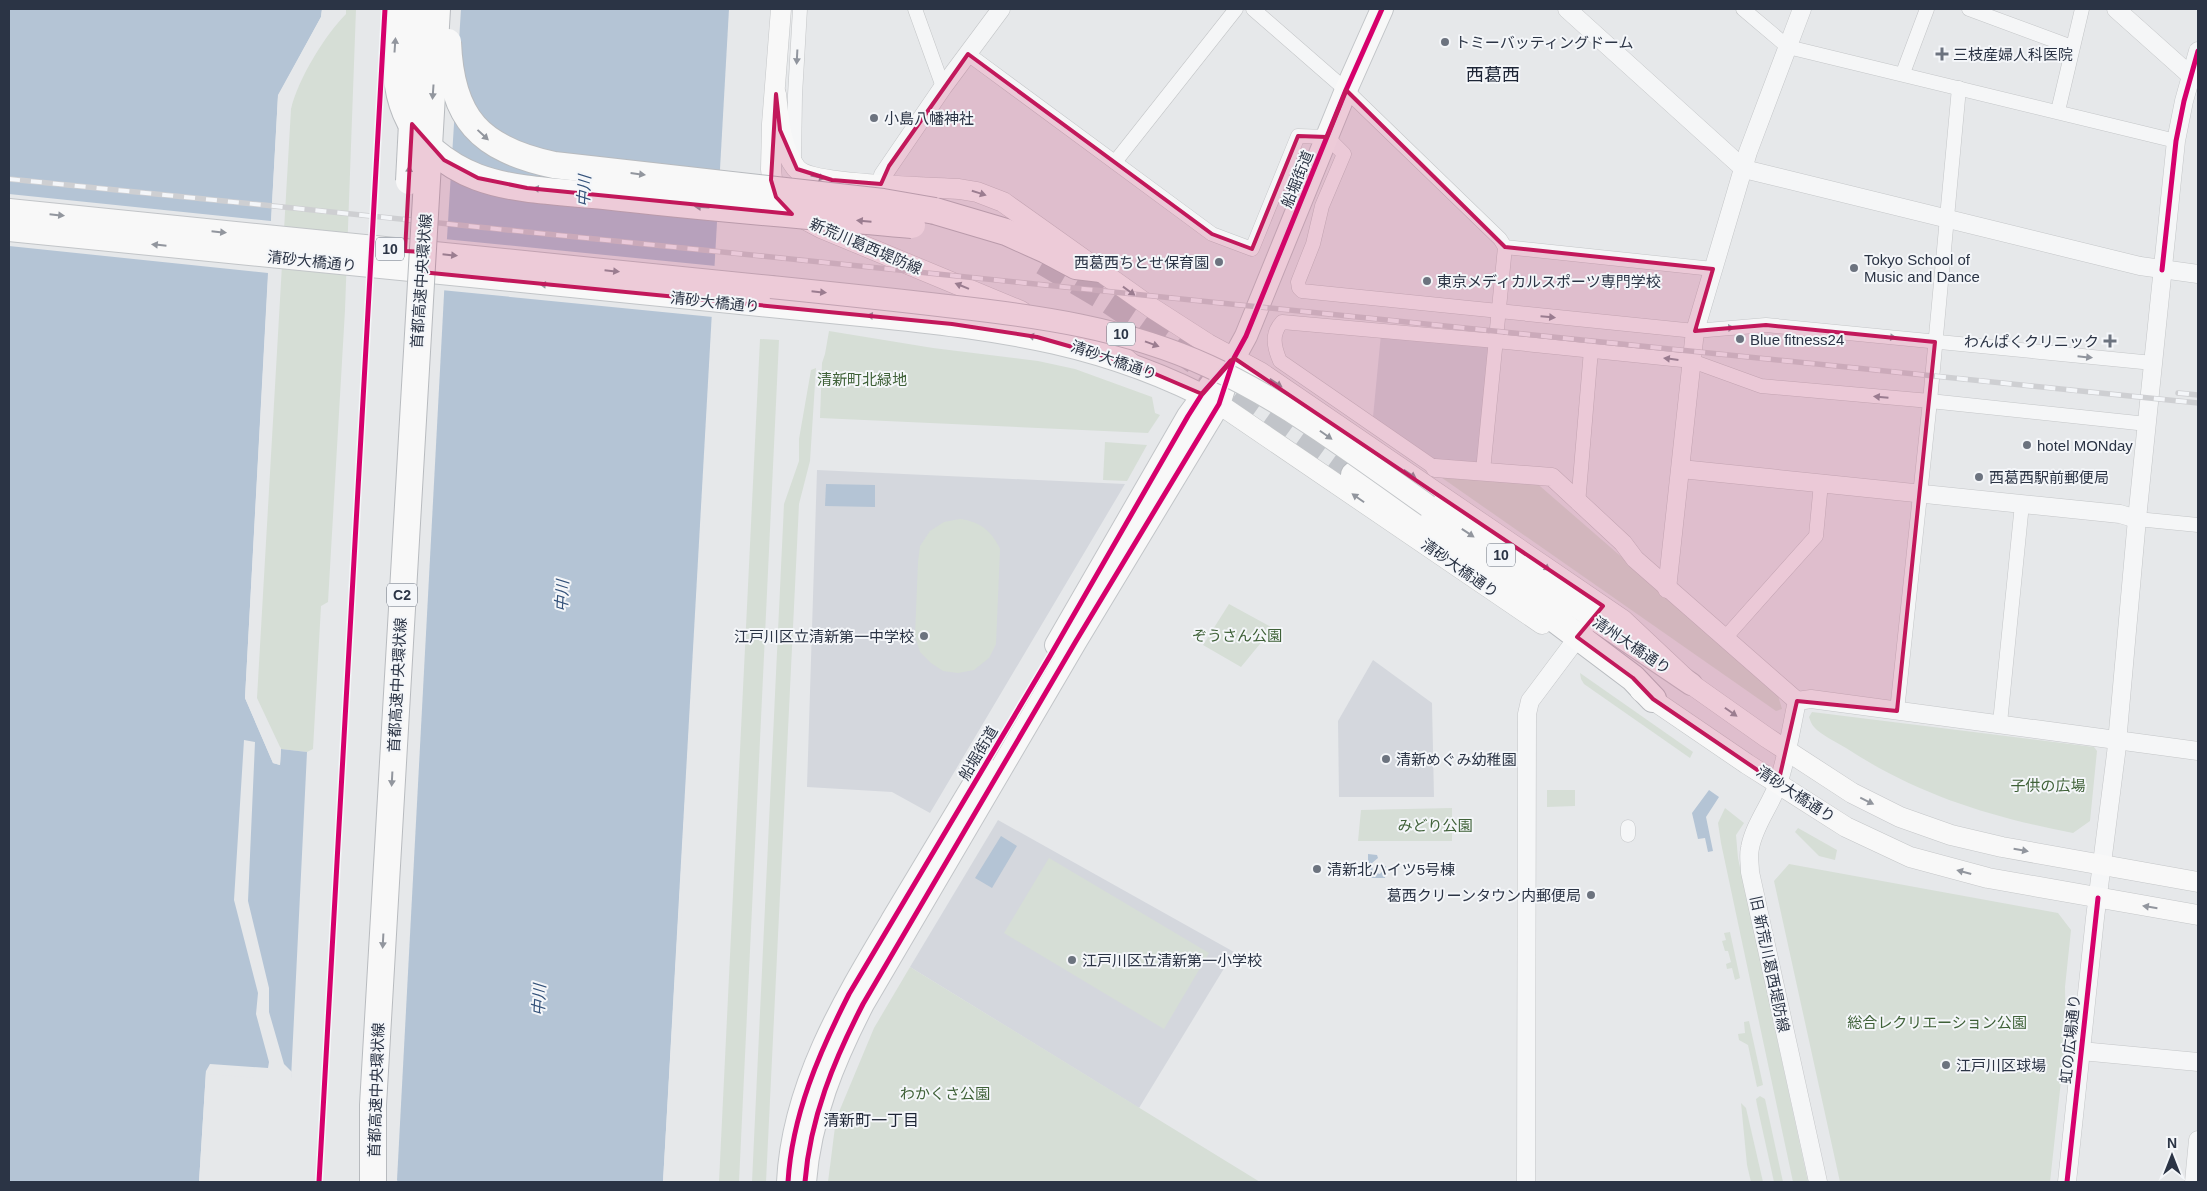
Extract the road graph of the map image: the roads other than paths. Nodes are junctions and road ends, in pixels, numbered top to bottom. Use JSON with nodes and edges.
{"nodes":[{"id":1,"x":398,"y":9,"type":"edge"},
{"id":2,"x":418,"y":9,"type":"edge"},
{"id":3,"x":437,"y":9,"type":"edge"},
{"id":4,"x":450,"y":9,"type":"edge"},
{"id":5,"x":781,"y":9,"type":"edge"},
{"id":6,"x":800,"y":9,"type":"edge"},
{"id":7,"x":916,"y":9,"type":"edge"},
{"id":8,"x":1000,"y":9,"type":"edge"},
{"id":9,"x":1236,"y":9,"type":"edge"},
{"id":10,"x":1253,"y":9,"type":"edge"},
{"id":11,"x":1382,"y":9,"type":"edge"},
{"id":12,"x":1567,"y":9,"type":"edge"},
{"id":13,"x":1744,"y":9,"type":"edge"},
{"id":14,"x":1802,"y":9,"type":"edge"},
{"id":15,"x":1927,"y":9,"type":"edge"},
{"id":16,"x":1969,"y":9,"type":"edge"},
{"id":17,"x":2082,"y":9,"type":"edge"},
{"id":18,"x":2116,"y":9,"type":"edge"},
{"id":19,"x":1788,"y":47,"type":"junction"},
{"id":20,"x":2072,"y":47,"type":"junction"},
{"id":21,"x":2198,"y":51,"type":"edge"},
{"id":22,"x":968,"y":54,"type":"junction"},
{"id":23,"x":1902,"y":73,"type":"junction"},
{"id":24,"x":2194,"y":80,"type":"edge"},
{"id":25,"x":943,"y":87,"type":"junction"},
{"id":26,"x":1959,"y":88,"type":"junction"},
{"id":27,"x":1346,"y":90,"type":"junction"},
{"id":28,"x":776,"y":94,"type":"junction"},
{"id":29,"x":2058,"y":111,"type":"junction"},
{"id":30,"x":1327,"y":137,"type":"junction"},
{"id":31,"x":2176,"y":141,"type":"junction"},
{"id":32,"x":1115,"y":162,"type":"junction"},
{"id":33,"x":795,"y":166,"type":"junction"},
{"id":34,"x":1744,"y":169,"type":"junction"},
{"id":35,"x":881,"y":184,"type":"junction"},
{"id":36,"x":776,"y":197,"type":"junction"},
{"id":37,"x":9,"y":210,"type":"edge"},
{"id":38,"x":1946,"y":219,"type":"junction"},
{"id":39,"x":9,"y":230,"type":"edge"},
{"id":40,"x":1506,"y":247,"type":"junction"},
{"id":41,"x":1043,"y":262,"type":"tunnel mouth"},
{"id":42,"x":1714,"y":269,"type":"junction"},
{"id":43,"x":1101,"y":270,"type":"junction"},
{"id":44,"x":2162,"y":270,"type":"junction"},
{"id":45,"x":2198,"y":274,"type":"edge"},
{"id":46,"x":1499,"y":312,"type":"junction"},
{"id":47,"x":1695,"y":331,"type":"junction"},
{"id":48,"x":1496,"y":340,"type":"junction"},
{"id":49,"x":1935,"y":342,"type":"junction"},
{"id":50,"x":1592,"y":350,"type":"junction"},
{"id":51,"x":1234,"y":358,"type":"junction"},
{"id":52,"x":1692,"y":362,"type":"junction"},
{"id":53,"x":1132,"y":364,"type":"junction"},
{"id":54,"x":2153,"y":364,"type":"junction"},
{"id":55,"x":1211,"y":399,"type":"junction"},
{"id":56,"x":1930,"y":401,"type":"junction"},
{"id":57,"x":2147,"y":424,"type":"junction"},
{"id":58,"x":1435,"y":468,"type":"joint"},
{"id":59,"x":1681,"y":469,"type":"junction"},
{"id":60,"x":1484,"y":471,"type":"junction"},
{"id":61,"x":1354,"y":475,"type":"tunnel mouth"},
{"id":62,"x":1821,"y":483,"type":"junction"},
{"id":63,"x":1919,"y":493,"type":"junction"},
{"id":64,"x":1578,"y":504,"type":"junction"},
{"id":65,"x":2022,"y":504,"type":"junction"},
{"id":66,"x":2137,"y":519,"type":"junction"},
{"id":67,"x":2198,"y":525,"type":"edge"},
{"id":68,"x":1668,"y":589,"type":"junction"},
{"id":69,"x":1573,"y":605,"type":"joint"},
{"id":70,"x":1581,"y":633,"type":"junction"},
{"id":71,"x":1726,"y":638,"type":"junction"},
{"id":72,"x":1691,"y":684,"type":"junction"},
{"id":73,"x":1653,"y":699,"type":"joint"},
{"id":74,"x":1798,"y":701,"type":"junction"},
{"id":75,"x":1897,"y":711,"type":"junction"},
{"id":76,"x":2000,"y":724,"type":"junction"},
{"id":77,"x":2117,"y":739,"type":"junction"},
{"id":78,"x":1788,"y":751,"type":"junction"},
{"id":79,"x":2198,"y":751,"type":"edge"},
{"id":80,"x":1778,"y":784,"type":"junction"},
{"id":81,"x":2102,"y":865,"type":"junction"},
{"id":82,"x":2198,"y":882,"type":"edge"},
{"id":83,"x":2098,"y":898,"type":"junction"},
{"id":84,"x":2198,"y":915,"type":"edge"},
{"id":85,"x":2081,"y":1051,"type":"junction"},
{"id":86,"x":2198,"y":1062,"type":"edge"},
{"id":87,"x":2198,"y":1140,"type":"edge"},
{"id":88,"x":2197,"y":1165,"type":"edge"},
{"id":89,"x":354,"y":1182,"type":"edge"},
{"id":90,"x":373,"y":1182,"type":"edge"},
{"id":91,"x":788,"y":1182,"type":"edge"},
{"id":92,"x":805,"y":1182,"type":"edge"},
{"id":93,"x":1526,"y":1182,"type":"edge"},
{"id":94,"x":1818,"y":1182,"type":"edge"},
{"id":95,"x":2067,"y":1182,"type":"edge"},
{"id":96,"x":2194,"y":1182,"type":"edge"}],
"edges":[{"from":41,"to":1,"type":"highway","one_way":true,"bridge":true},
{"from":89,"to":2,"type":"highway","name":"首都高速中央環状線","number":"C2","one_way":true,"bridge":true},
{"from":3,"to":90,"type":"highway","name":"首都高速中央環状線","number":"C2","one_way":true,"bridge":true},
{"from":4,"to":43,"type":"highway","one_way":true,"bridge":true},
{"from":5,"to":28,"type":"main road"},
{"from":6,"to":33,"type":"street","one_way":true},
{"from":7,"to":25,"type":"street"},
{"from":8,"to":22,"type":"street"},
{"from":9,"to":32,"type":"street"},
{"from":10,"to":27,"type":"street"},
{"from":11,"to":27,"type":"main road","name":"船堀街道"},
{"from":12,"to":34,"type":"street"},
{"from":13,"to":19,"type":"street"},
{"from":14,"to":19,"type":"street"},
{"from":15,"to":23,"type":"street"},
{"from":16,"to":20,"type":"street"},
{"from":17,"to":20,"type":"street"},
{"from":18,"to":24,"type":"street"},
{"from":19,"to":23,"type":"street"},
{"from":19,"to":34,"type":"street"},
{"from":20,"to":29,"type":"street"},
{"from":21,"to":24,"type":"street","name":"虹の広場通り"},
{"from":22,"to":25,"type":"street"},
{"from":22,"to":32,"type":"street"},
{"from":23,"to":26,"type":"street"},
{"from":24,"to":31,"type":"street","name":"虹の広場通り"},
{"from":25,"to":35,"type":"street"},
{"from":26,"to":29,"type":"street"},
{"from":26,"to":38,"type":"street"},
{"from":27,"to":30,"type":"main road","name":"船堀街道"},
{"from":27,"to":40,"type":"street"},
{"from":28,"to":33,"type":"main road"},
{"from":28,"to":36,"type":"main road"},
{"from":29,"to":31,"type":"street"},
{"from":30,"to":32,"type":"street"},
{"from":30,"to":46,"type":"street"},
{"from":30,"to":51,"type":"main road","name":"船堀街道"},
{"from":31,"to":44,"type":"street","name":"虹の広場通り"},
{"from":33,"to":35,"type":"main road","name":"清砂大橋通り","one_way":true},
{"from":33,"to":36,"type":"main road"},
{"from":34,"to":38,"type":"street"},
{"from":34,"to":42,"type":"street"},
{"from":35,"to":43,"type":"main road","name":"清砂大橋通り","one_way":true},
{"from":53,"to":36,"type":"main road","name":"新荒川葛西堤防線","one_way":true},
{"from":37,"to":69,"type":"main road","name":"清砂大橋通り","number":"10","one_way":true,"bridge":true},
{"from":38,"to":44,"type":"street"},
{"from":38,"to":49,"type":"street"},
{"from":53,"to":39,"type":"main road","name":"清砂大橋通り","number":"10","one_way":true},
{"from":40,"to":42,"type":"street"},
{"from":40,"to":46,"type":"street"},
{"from":42,"to":47,"type":"street"},
{"from":43,"to":51,"type":"main road","name":"清砂大橋通り","one_way":true},
{"from":44,"to":45,"type":"street"},
{"from":44,"to":54,"type":"street","name":"虹の広場通り"},
{"from":46,"to":47,"type":"street","one_way":true},
{"from":46,"to":48,"type":"street"},
{"from":47,"to":49,"type":"street","one_way":true},
{"from":47,"to":52,"type":"street"},
{"from":48,"to":50,"type":"street"},
{"from":48,"to":58,"type":"street"},
{"from":48,"to":60,"type":"street"},
{"from":49,"to":54,"type":"street","one_way":true},
{"from":49,"to":56,"type":"street"},
{"from":52,"to":50,"type":"street","one_way":true},
{"from":50,"to":64,"type":"street"},
{"from":51,"to":55,"type":"main road","name":"船堀街道"},
{"from":51,"to":72,"type":"main road","name":"清砂大橋通り","one_way":true},
{"from":56,"to":52,"type":"street","one_way":true},
{"from":52,"to":59,"type":"street"},
{"from":53,"to":55,"type":"main road","name":"清砂大橋通り","number":"10"},
{"from":54,"to":57,"type":"street","name":"虹の広場通り"},
{"from":70,"to":55,"type":"main road","name":"清砂大橋通り","one_way":true},
{"from":55,"to":91,"type":"main road","name":"船堀街道"},
{"from":55,"to":92,"type":"main road","name":"船堀街道"},
{"from":56,"to":57,"type":"street"},
{"from":56,"to":63,"type":"street"},
{"from":57,"to":66,"type":"street","name":"虹の広場通り"},
{"from":58,"to":60,"type":"street"},
{"from":59,"to":62,"type":"street"},
{"from":59,"to":68,"type":"street"},
{"from":60,"to":64,"type":"street"},
{"from":61,"to":70,"type":"highway"},
{"from":62,"to":63,"type":"street"},
{"from":62,"to":71,"type":"street"},
{"from":63,"to":65,"type":"street"},
{"from":63,"to":75,"type":"street"},
{"from":64,"to":68,"type":"street"},
{"from":65,"to":66,"type":"street"},
{"from":65,"to":76,"type":"street"},
{"from":66,"to":67,"type":"street"},
{"from":66,"to":77,"type":"street","name":"虹の広場通り"},
{"from":68,"to":71,"type":"street"},
{"from":69,"to":70,"type":"main road","name":"清州大橋通り","number":"10"},
{"from":70,"to":72,"type":"main road","name":"清州大橋通り","number":"10"},
{"from":70,"to":73,"type":"highway"},
{"from":70,"to":93,"type":"street"},
{"from":71,"to":74,"type":"street"},
{"from":72,"to":78,"type":"main road","name":"清砂大橋通り","one_way":true},
{"from":73,"to":80,"type":"main road","name":"清砂大橋通り"},
{"from":74,"to":75,"type":"street"},
{"from":74,"to":78,"type":"street","name":"旧 新荒川葛西堤防線"},
{"from":75,"to":76,"type":"street"},
{"from":76,"to":77,"type":"street"},
{"from":77,"to":79,"type":"street"},
{"from":77,"to":81,"type":"street","name":"虹の広場通り"},
{"from":78,"to":80,"type":"street","name":"旧 新荒川葛西堤防線"},
{"from":78,"to":81,"type":"main road","name":"清砂大橋通り","one_way":true},
{"from":83,"to":80,"type":"main road","name":"清砂大橋通り","one_way":true},
{"from":80,"to":94,"type":"street","name":"旧 新荒川葛西堤防線"},
{"from":81,"to":82,"type":"main road","name":"清砂大橋通り"},
{"from":81,"to":83,"type":"street","name":"虹の広場通り"},
{"from":84,"to":83,"type":"main road","name":"清砂大橋通り","one_way":true},
{"from":83,"to":85,"type":"street","name":"虹の広場通り"},
{"from":85,"to":86,"type":"street"},
{"from":85,"to":95,"type":"street","name":"虹の広場通り"},
{"from":87,"to":88,"type":"street"},
{"from":88,"to":96,"type":"street"}]}
